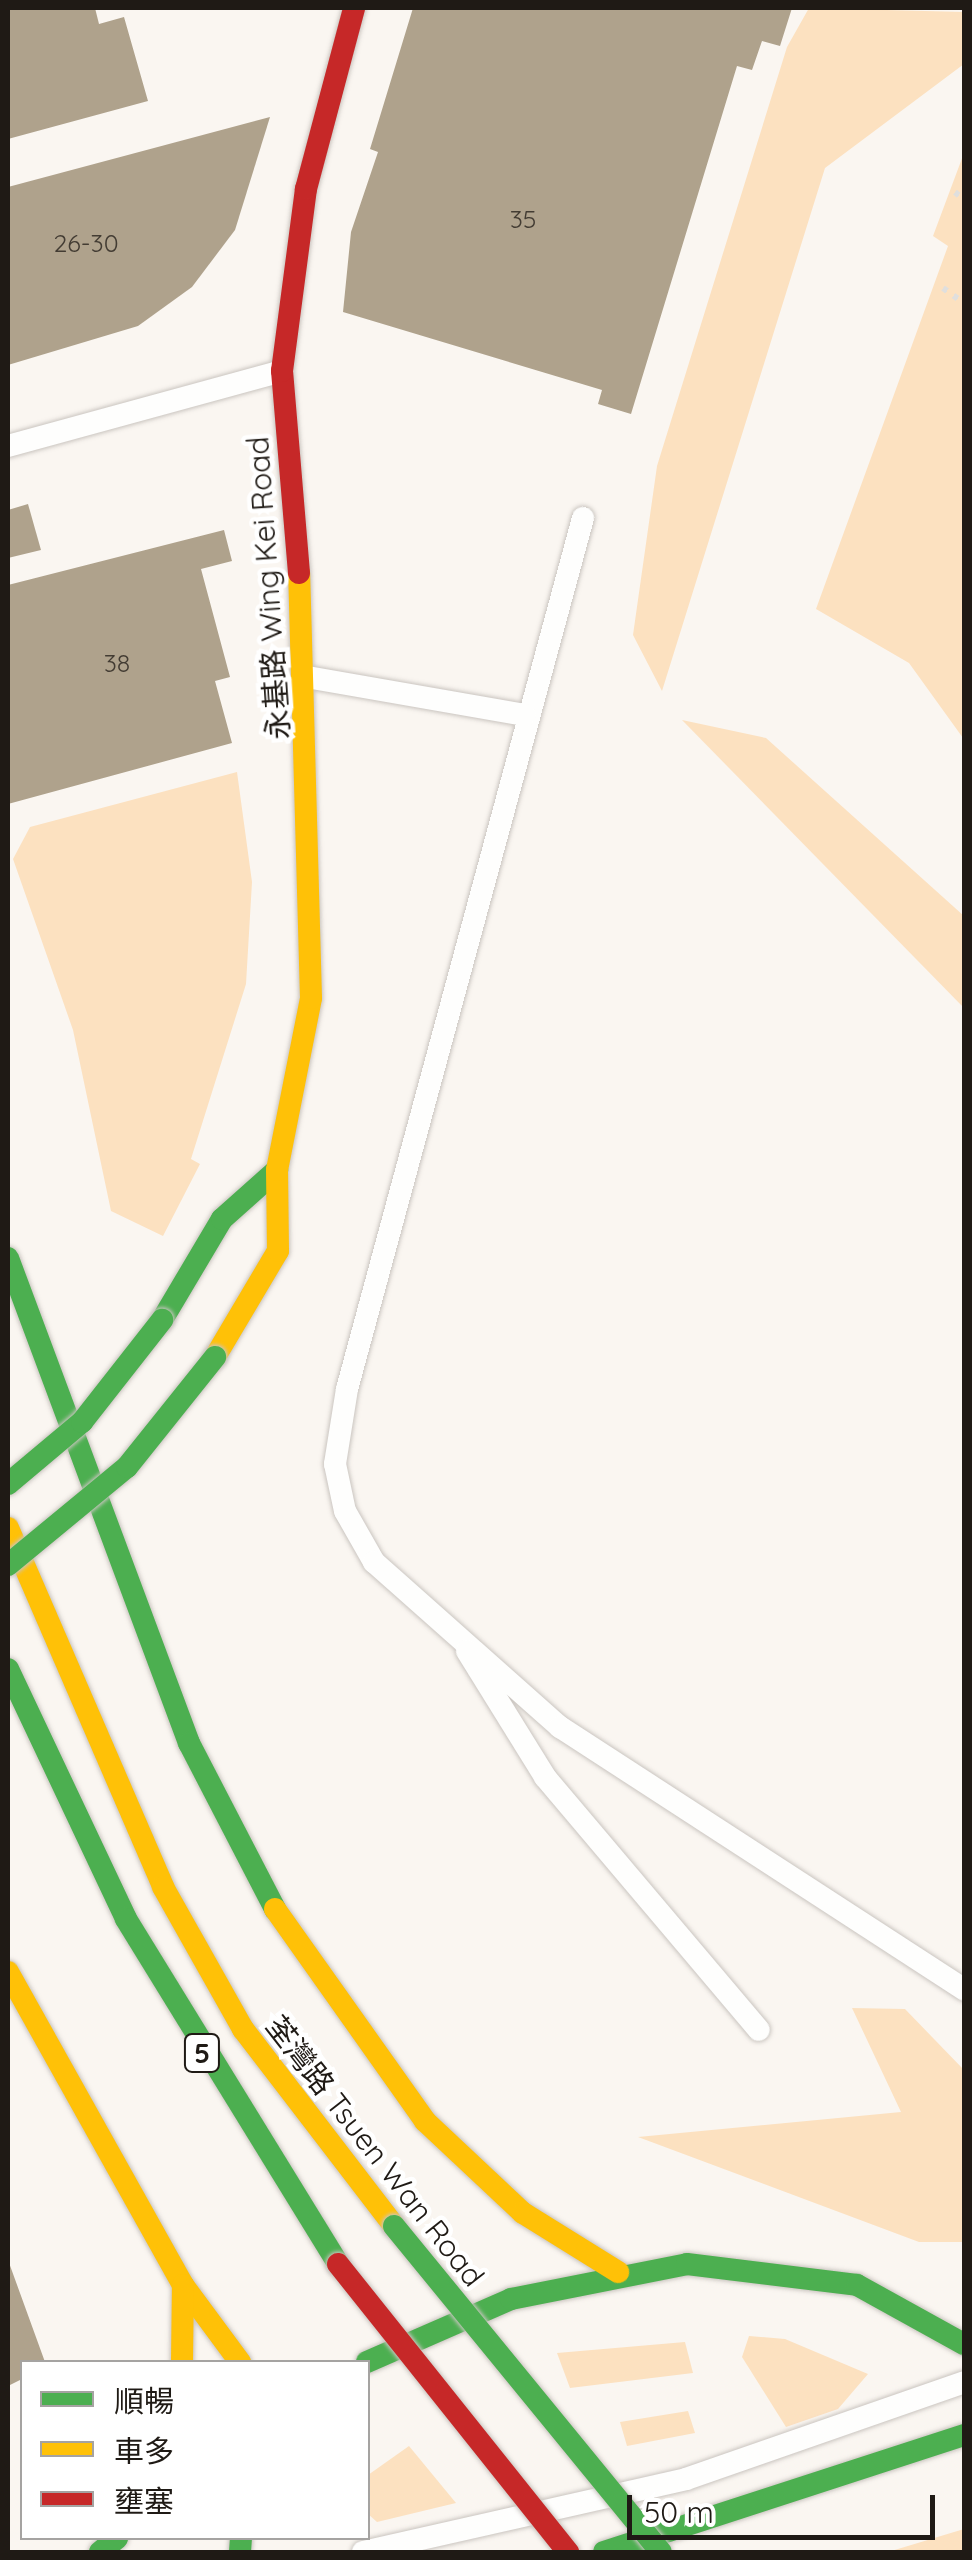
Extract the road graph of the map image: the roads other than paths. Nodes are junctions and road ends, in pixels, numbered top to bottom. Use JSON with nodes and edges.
{"nodes":[{"id":1,"x":354,"y":8,"type":"edge"},
{"id":2,"x":282,"y":370,"type":"junction"},
{"id":3,"x":8,"y":446,"type":"edge"},
{"id":4,"x":583,"y":518,"type":"dead end"},
{"id":5,"x":307,"y":677,"type":"junction"},
{"id":6,"x":525,"y":715,"type":"junction"},
{"id":7,"x":277,"y":1170,"type":"junction"},
{"id":8,"x":8,"y":1258,"type":"edge"},
{"id":9,"x":8,"y":1484,"type":"edge"},
{"id":10,"x":8,"y":1528,"type":"edge"},
{"id":11,"x":8,"y":1565,"type":"edge"},
{"id":12,"x":461,"y":1639,"type":"junction"},
{"id":13,"x":8,"y":1669,"type":"edge"},
{"id":14,"x":8,"y":1972,"type":"edge"},
{"id":15,"x":964,"y":1989,"type":"edge"},
{"id":16,"x":759,"y":2030,"type":"dead end"},
{"id":17,"x":618,"y":2272,"type":"junction"},
{"id":18,"x":182,"y":2285,"type":"junction"},
{"id":19,"x":952,"y":2311,"type":"dead end"},
{"id":20,"x":926,"y":2317,"type":"junction"},
{"id":21,"x":964,"y":2344,"type":"edge"},
{"id":22,"x":182,"y":2360,"type":"edge"},
{"id":23,"x":238,"y":2360,"type":"edge"},
{"id":24,"x":370,"y":2361,"type":"edge"},
{"id":25,"x":964,"y":2382,"type":"edge"},
{"id":26,"x":964,"y":2436,"type":"edge"},
{"id":27,"x":363,"y":2552,"type":"edge"},
{"id":28,"x":568,"y":2552,"type":"edge"},
{"id":29,"x":604,"y":2552,"type":"edge"},
{"id":30,"x":662,"y":2552,"type":"edge"}],
"edges":[{"from":1,"to":2,"type":"main road","name":"永基路 Wing Kei Road"},
{"from":2,"to":3,"type":"lane"},
{"from":2,"to":5,"type":"main road","name":"永基路 Wing Kei Road"},
{"from":4,"to":6,"type":"lane"},
{"from":5,"to":6,"type":"lane"},
{"from":5,"to":7,"type":"main road","name":"永基路 Wing Kei Road"},
{"from":6,"to":12,"type":"lane"},
{"from":7,"to":9,"type":"main road","bridge":true},
{"from":7,"to":11,"type":"main road","name":"永基路 Wing Kei Road","bridge":true},
{"from":8,"to":17,"type":"main road"},
{"from":10,"to":30,"type":"main road","name":"荃灣路 Tsuen Wan Road","number":"5","bridge":true},
{"from":12,"to":15,"type":"lane"},
{"from":12,"to":16,"type":"lane"},
{"from":13,"to":28,"type":"main road","number":"5","bridge":true},
{"from":14,"to":18,"type":"main road"},
{"from":17,"to":20,"type":"main road"},
{"from":17,"to":24,"type":"main road"},
{"from":18,"to":22,"type":"main road"},
{"from":18,"to":23,"type":"main road"},
{"from":19,"to":20,"type":"main road"},
{"from":20,"to":21,"type":"main road"},
{"from":25,"to":27,"type":"lane","bridge":true},
{"from":26,"to":29,"type":"main road"}]}
